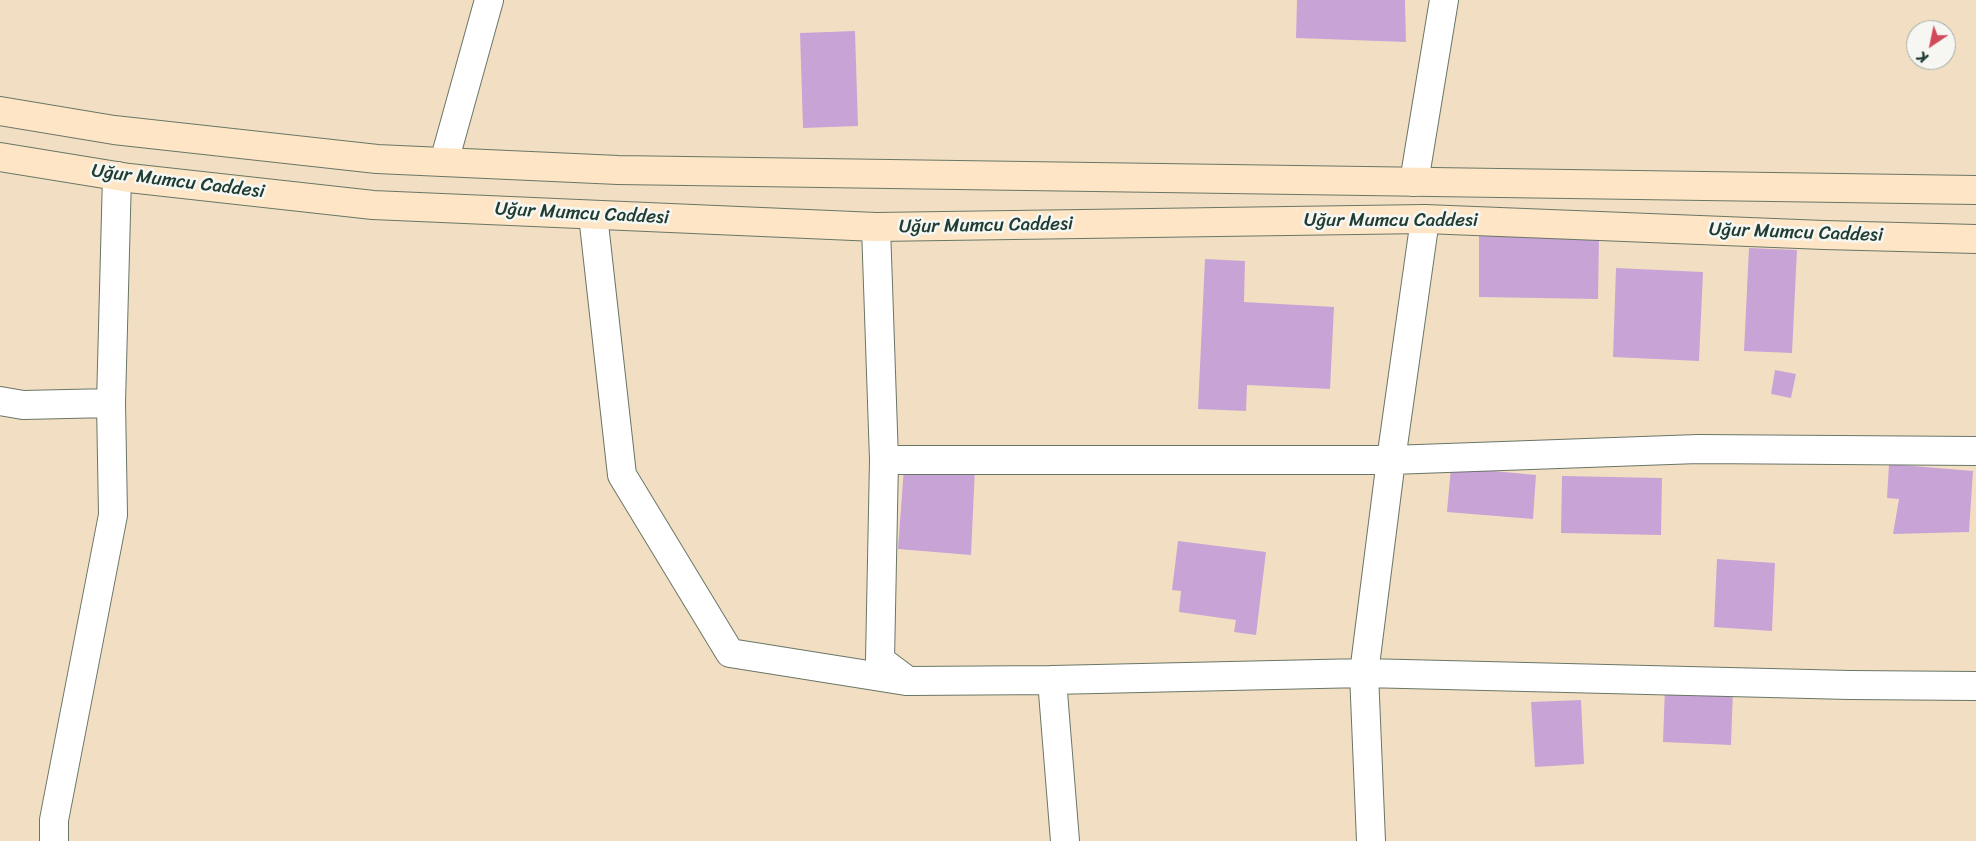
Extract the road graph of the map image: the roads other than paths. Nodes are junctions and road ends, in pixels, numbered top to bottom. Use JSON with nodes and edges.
{"nodes":[{"id":1,"x":489,"y":0,"type":"edge"},
{"id":2,"x":1444,"y":0,"type":"edge"},
{"id":3,"x":0,"y":110,"type":"edge"},
{"id":4,"x":0,"y":156,"type":"edge"},
{"id":5,"x":444,"y":162,"type":"junction"},
{"id":6,"x":116,"y":176,"type":"junction"},
{"id":7,"x":1414,"y":182,"type":"junction"},
{"id":8,"x":1976,"y":190,"type":"edge"},
{"id":9,"x":593,"y":215,"type":"junction"},
{"id":10,"x":1424,"y":219,"type":"junction"},
{"id":11,"x":876,"y":228,"type":"junction"},
{"id":12,"x":1976,"y":238,"type":"edge"},
{"id":13,"x":0,"y":401,"type":"edge"},
{"id":14,"x":111,"y":403,"type":"junction"},
{"id":15,"x":1976,"y":451,"type":"edge"},
{"id":16,"x":884,"y":460,"type":"junction"},
{"id":17,"x":1391,"y":460,"type":"junction"},
{"id":18,"x":1364,"y":673,"type":"junction"},
{"id":19,"x":1052,"y":680,"type":"junction"},
{"id":20,"x":908,"y":681,"type":"junction"},
{"id":21,"x":1976,"y":686,"type":"edge"},
{"id":22,"x":54,"y":841,"type":"edge"},
{"id":23,"x":1064,"y":841,"type":"edge"},
{"id":24,"x":1371,"y":841,"type":"edge"}],
"edges":[{"from":1,"to":5,"type":"street"},
{"from":2,"to":7,"type":"street"},
{"from":3,"to":5,"type":"street","name":"Uğur Mumcu Caddesi"},
{"from":4,"to":6,"type":"street","name":"Uğur Mumcu Caddesi"},
{"from":5,"to":7,"type":"street","name":"Uğur Mumcu Caddesi"},
{"from":6,"to":9,"type":"street","name":"Uğur Mumcu Caddesi"},
{"from":6,"to":14,"type":"street"},
{"from":7,"to":8,"type":"street","name":"Uğur Mumcu Caddesi"},
{"from":9,"to":11,"type":"street","name":"Uğur Mumcu Caddesi"},
{"from":9,"to":20,"type":"street"},
{"from":10,"to":11,"type":"street","name":"Uğur Mumcu Caddesi"},
{"from":10,"to":12,"type":"street","name":"Uğur Mumcu Caddesi"},
{"from":10,"to":17,"type":"street"},
{"from":11,"to":16,"type":"street"},
{"from":13,"to":14,"type":"street"},
{"from":14,"to":22,"type":"street"},
{"from":15,"to":17,"type":"street"},
{"from":16,"to":17,"type":"street"},
{"from":16,"to":20,"type":"street"},
{"from":17,"to":18,"type":"street"},
{"from":18,"to":19,"type":"street"},
{"from":18,"to":21,"type":"street"},
{"from":18,"to":24,"type":"street"},
{"from":19,"to":20,"type":"street"},
{"from":19,"to":23,"type":"street"}]}
